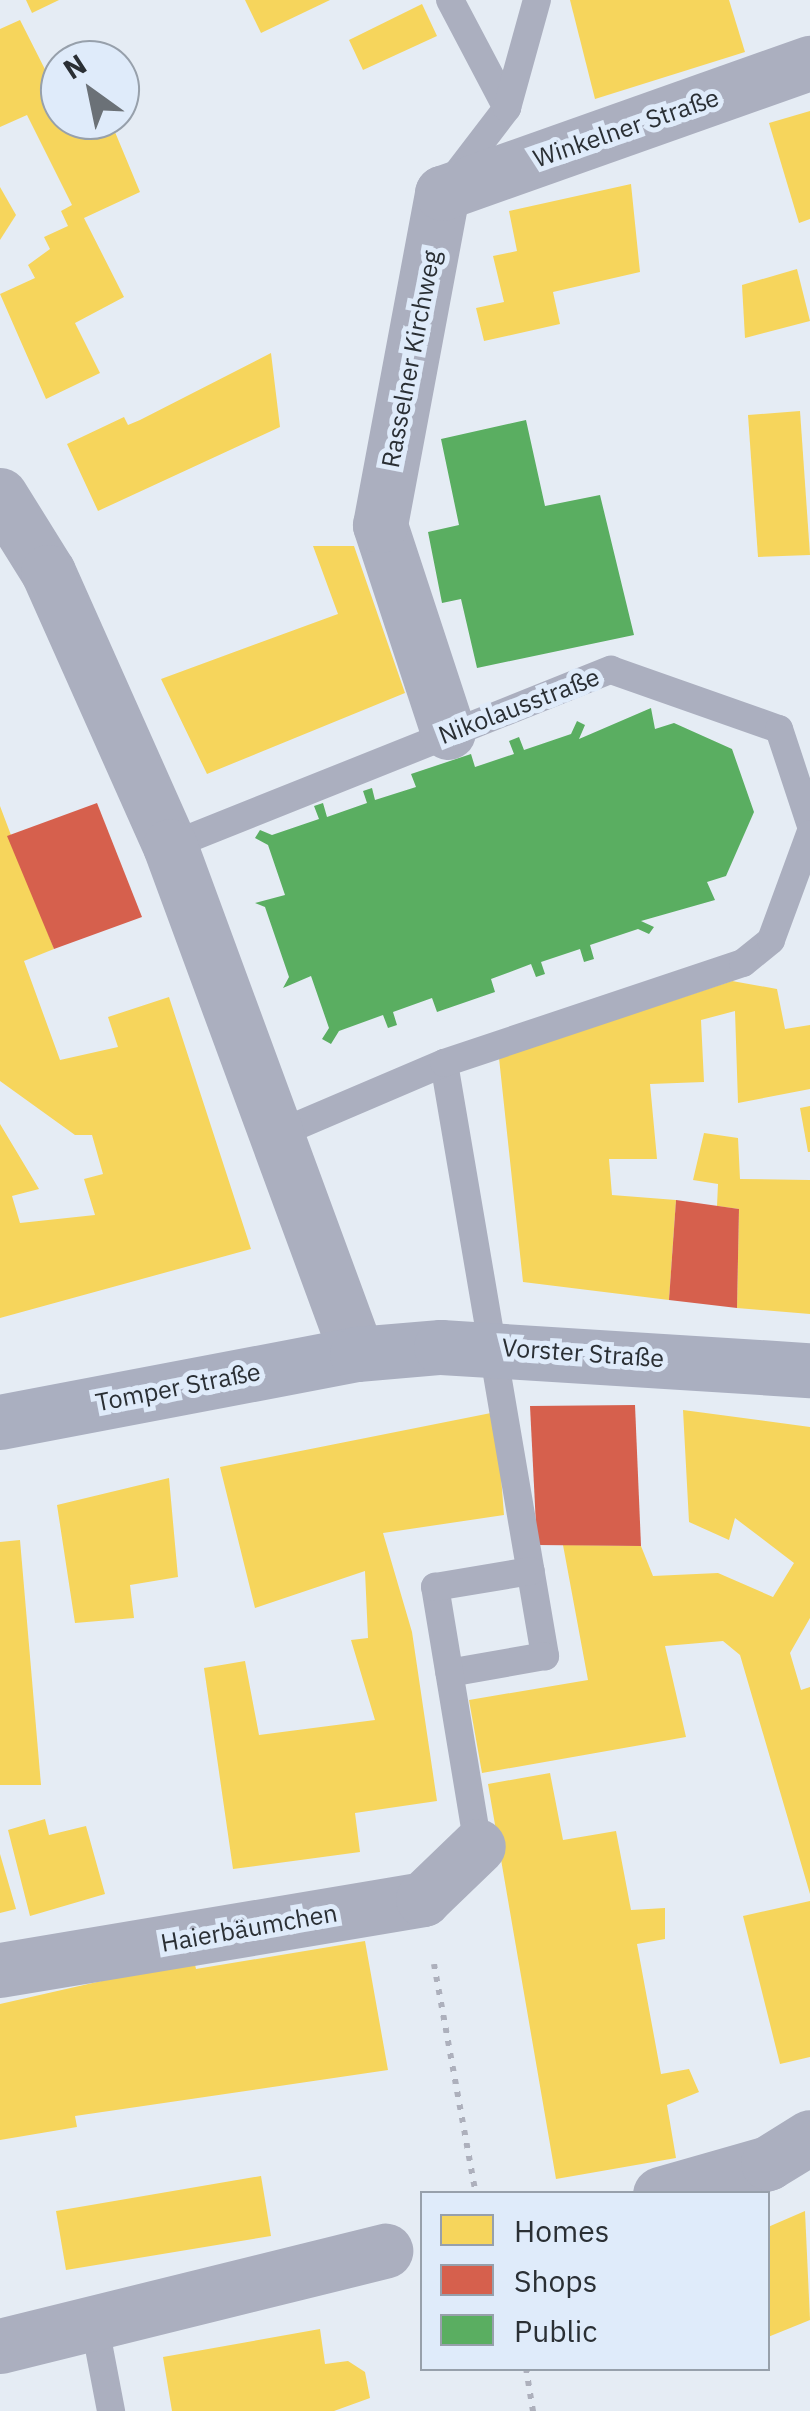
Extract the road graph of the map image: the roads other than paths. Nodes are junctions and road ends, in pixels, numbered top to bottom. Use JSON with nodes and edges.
{"nodes":[{"id":1,"x":450,"y":0,"type":"edge"},
{"id":2,"x":538,"y":0,"type":"edge"},
{"id":3,"x":810,"y":63,"type":"edge"},
{"id":4,"x":507,"y":108,"type":"junction"},
{"id":5,"x":442,"y":193,"type":"junction"},
{"id":6,"x":0,"y":495,"type":"edge"},
{"id":7,"x":448,"y":732,"type":"junction"},
{"id":8,"x":810,"y":823,"type":"edge"},
{"id":9,"x":810,"y":834,"type":"edge"},
{"id":10,"x":170,"y":846,"type":"junction"},
{"id":11,"x":784,"y":900,"type":"junction"},
{"id":12,"x":810,"y":911,"type":"edge"},
{"id":13,"x":444,"y":1063,"type":"junction"},
{"id":14,"x":280,"y":1134,"type":"junction"},
{"id":15,"x":495,"y":1345,"type":"junction"},
{"id":16,"x":357,"y":1354,"type":"junction"},
{"id":17,"x":810,"y":1370,"type":"edge"},
{"id":18,"x":0,"y":1422,"type":"edge"},
{"id":19,"x":530,"y":1570,"type":"junction"},
{"id":20,"x":450,"y":1673,"type":"junction"},
{"id":21,"x":478,"y":1846,"type":"joint"},
{"id":22,"x":0,"y":1970,"type":"edge"},
{"id":23,"x":810,"y":2138,"type":"edge"},
{"id":24,"x":670,"y":2191,"type":"edge"},
{"id":25,"x":384,"y":2251,"type":"dead end"},
{"id":26,"x":94,"y":2327,"type":"junction"},
{"id":27,"x":0,"y":2346,"type":"edge"},
{"id":28,"x":111,"y":2411,"type":"edge"}],
"edges":[{"from":1,"to":4,"type":"lane"},
{"from":2,"to":4,"type":"lane","name":"Rasselner Kirchweg"},
{"from":3,"to":5,"type":"street","name":"Winkelner Straße"},
{"from":4,"to":5,"type":"lane","name":"Rasselner Kirchweg"},
{"from":5,"to":7,"type":"street","name":"Rasselner Kirchweg"},
{"from":6,"to":10,"type":"street"},
{"from":7,"to":8,"type":"lane","name":"Nikolausstraße"},
{"from":7,"to":10,"type":"lane","name":"Nikolausstraße"},
{"from":9,"to":11,"type":"lane"},
{"from":10,"to":14,"type":"street"},
{"from":11,"to":12,"type":"lane"},
{"from":11,"to":13,"type":"lane"},
{"from":13,"to":14,"type":"lane"},
{"from":13,"to":15,"type":"lane"},
{"from":14,"to":16,"type":"street"},
{"from":15,"to":16,"type":"main road","name":"Vorster Straße"},
{"from":15,"to":17,"type":"main road","name":"Vorster Straße"},
{"from":15,"to":19,"type":"lane"},
{"from":16,"to":18,"type":"main road","name":"Tomper Straße"},
{"from":19,"to":20,"type":"lane"},
{"from":19,"to":20,"type":"lane"},
{"from":20,"to":21,"type":"lane"},
{"from":21,"to":22,"type":"street","name":"Haierbäumchen"},
{"from":23,"to":24,"type":"street"},
{"from":25,"to":26,"type":"street"},
{"from":26,"to":27,"type":"street"},
{"from":26,"to":28,"type":"lane"}]}
